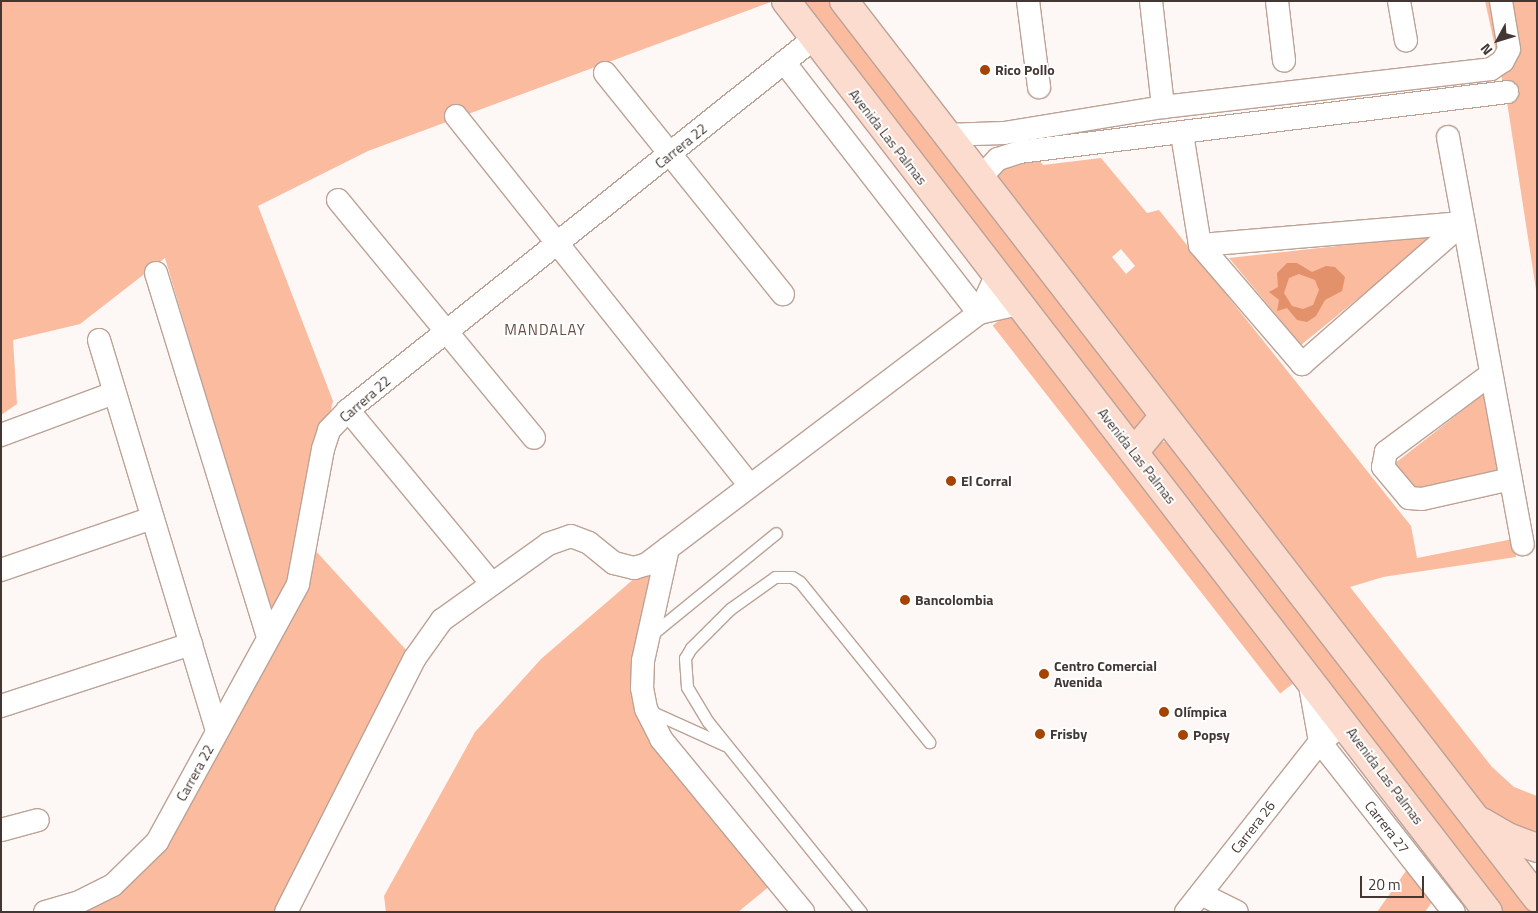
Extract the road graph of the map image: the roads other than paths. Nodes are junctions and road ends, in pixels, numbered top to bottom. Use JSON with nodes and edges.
{"nodes":[{"id":1,"x":786,"y":1,"type":"edge"},
{"id":2,"x":844,"y":1,"type":"edge"},
{"id":3,"x":1028,"y":1,"type":"edge"},
{"id":4,"x":1151,"y":1,"type":"edge"},
{"id":5,"x":1277,"y":1,"type":"edge"},
{"id":6,"x":1400,"y":1,"type":"edge"},
{"id":7,"x":1501,"y":1,"type":"edge"},
{"id":8,"x":812,"y":40,"type":"junction"},
{"id":9,"x":1406,"y":40,"type":"dead end"},
{"id":10,"x":1284,"y":61,"type":"dead end"},
{"id":11,"x":784,"y":62,"type":"junction"},
{"id":12,"x":605,"y":73,"type":"dead end"},
{"id":13,"x":1039,"y":87,"type":"dead end"},
{"id":14,"x":1507,"y":92,"type":"dead end"},
{"id":15,"x":1163,"y":107,"type":"junction"},
{"id":16,"x":456,"y":116,"type":"dead end"},
{"id":17,"x":1182,"y":134,"type":"junction"},
{"id":18,"x":945,"y":135,"type":"junction"},
{"id":19,"x":1448,"y":137,"type":"dead end"},
{"id":20,"x":671,"y":154,"type":"junction"},
{"id":21,"x":980,"y":178,"type":"junction"},
{"id":22,"x":338,"y":200,"type":"dead end"},
{"id":23,"x":1463,"y":223,"type":"junction"},
{"id":24,"x":557,"y":244,"type":"junction"},
{"id":25,"x":1200,"y":245,"type":"junction"},
{"id":26,"x":156,"y":273,"type":"dead end"},
{"id":27,"x":996,"y":276,"type":"junction"},
{"id":28,"x":784,"y":294,"type":"dead end"},
{"id":29,"x":1018,"y":304,"type":"junction"},
{"id":30,"x":979,"y":313,"type":"junction"},
{"id":31,"x":447,"y":331,"type":"junction"},
{"id":32,"x":98,"y":340,"type":"dead end"},
{"id":33,"x":1492,"y":374,"type":"junction"},
{"id":34,"x":114,"y":393,"type":"junction"},
{"id":35,"x":348,"y":410,"type":"junction"},
{"id":36,"x":1164,"y":416,"type":"junction"},
{"id":37,"x":1,"y":435,"type":"edge"},
{"id":38,"x":534,"y":438,"type":"dead end"},
{"id":39,"x":1134,"y":452,"type":"junction"},
{"id":40,"x":1511,"y":479,"type":"junction"},
{"id":41,"x":750,"y":485,"type":"junction"},
{"id":42,"x":152,"y":518,"type":"junction"},
{"id":43,"x":776,"y":533,"type":"dead end"},
{"id":44,"x":1523,"y":544,"type":"dead end"},
{"id":45,"x":668,"y":548,"type":"junction"},
{"id":46,"x":1,"y":570,"type":"edge"},
{"id":47,"x":491,"y":583,"type":"junction"},
{"id":48,"x":648,"y":637,"type":"junction"},
{"id":49,"x":268,"y":638,"type":"junction"},
{"id":50,"x":191,"y":644,"type":"junction"},
{"id":51,"x":1309,"y":678,"type":"junction"},
{"id":52,"x":1,"y":706,"type":"edge"},
{"id":53,"x":646,"y":709,"type":"junction"},
{"id":54,"x":1344,"y":722,"type":"junction"},
{"id":55,"x":217,"y":732,"type":"junction"},
{"id":56,"x":928,"y":742,"type":"dead end"},
{"id":57,"x":1320,"y":742,"type":"junction"},
{"id":58,"x":726,"y":745,"type":"junction"},
{"id":59,"x":1469,"y":814,"type":"junction"},
{"id":60,"x":38,"y":820,"type":"dead end"},
{"id":61,"x":1,"y":830,"type":"edge"},
{"id":62,"x":1537,"y":848,"type":"edge"},
{"id":63,"x":1201,"y":894,"type":"junction"},
{"id":64,"x":1537,"y":898,"type":"edge"},
{"id":65,"x":857,"y":909,"type":"edge"},
{"id":66,"x":45,"y":912,"type":"edge"},
{"id":67,"x":286,"y":912,"type":"edge"},
{"id":68,"x":803,"y":912,"type":"edge"},
{"id":69,"x":1186,"y":912,"type":"edge"},
{"id":70,"x":1236,"y":912,"type":"edge"},
{"id":71,"x":1454,"y":912,"type":"edge"},
{"id":72,"x":1488,"y":912,"type":"edge"}],
"edges":[{"from":1,"to":8,"type":"main road","name":"Avenida Las Palmas"},
{"from":2,"to":18,"type":"main road"},
{"from":3,"to":13,"type":"street"},
{"from":4,"to":15,"type":"street"},
{"from":5,"to":10,"type":"street"},
{"from":6,"to":9,"type":"street"},
{"from":7,"to":15,"type":"street"},
{"from":8,"to":11,"type":"street","name":"Carrera 22"},
{"from":8,"to":27,"type":"main road","name":"Avenida Las Palmas"},
{"from":11,"to":20,"type":"street","name":"Carrera 22"},
{"from":11,"to":30,"type":"street"},
{"from":12,"to":20,"type":"street"},
{"from":14,"to":17,"type":"street"},
{"from":15,"to":18,"type":"street"},
{"from":16,"to":24,"type":"street"},
{"from":17,"to":21,"type":"street"},
{"from":17,"to":25,"type":"street"},
{"from":18,"to":21,"type":"main road"},
{"from":19,"to":23,"type":"street"},
{"from":20,"to":24,"type":"street","name":"Carrera 22"},
{"from":20,"to":28,"type":"street"},
{"from":21,"to":36,"type":"main road"},
{"from":22,"to":31,"type":"street"},
{"from":23,"to":25,"type":"street"},
{"from":23,"to":25,"type":"street"},
{"from":23,"to":33,"type":"street"},
{"from":24,"to":31,"type":"street","name":"Carrera 22"},
{"from":24,"to":41,"type":"street"},
{"from":26,"to":49,"type":"street"},
{"from":27,"to":29,"type":"main road","name":"Avenida Las Palmas"},
{"from":27,"to":30,"type":"street"},
{"from":29,"to":30,"type":"street"},
{"from":29,"to":39,"type":"main road","name":"Avenida Las Palmas"},
{"from":30,"to":41,"type":"street"},
{"from":31,"to":35,"type":"street","name":"Carrera 22"},
{"from":31,"to":38,"type":"street"},
{"from":32,"to":34,"type":"street"},
{"from":33,"to":40,"type":"street"},
{"from":33,"to":40,"type":"street"},
{"from":34,"to":37,"type":"street"},
{"from":34,"to":42,"type":"street"},
{"from":35,"to":47,"type":"street"},
{"from":35,"to":49,"type":"street","name":"Carrera 22"},
{"from":36,"to":39,"type":"main road"},
{"from":36,"to":59,"type":"main road"},
{"from":39,"to":51,"type":"main road","name":"Avenida Las Palmas"},
{"from":40,"to":44,"type":"street"},
{"from":41,"to":45,"type":"street"},
{"from":42,"to":46,"type":"street"},
{"from":42,"to":50,"type":"street"},
{"from":43,"to":48,"type":"lane"},
{"from":45,"to":47,"type":"street"},
{"from":45,"to":48,"type":"street"},
{"from":47,"to":67,"type":"street"},
{"from":48,"to":53,"type":"street"},
{"from":49,"to":55,"type":"street","name":"Carrera 22"},
{"from":50,"to":52,"type":"street"},
{"from":50,"to":55,"type":"street"},
{"from":51,"to":54,"type":"main road","name":"Avenida Las Palmas"},
{"from":51,"to":57,"type":"street"},
{"from":53,"to":58,"type":"lane"},
{"from":53,"to":68,"type":"street"},
{"from":54,"to":57,"type":"street","name":"Carrera 26"},
{"from":54,"to":72,"type":"main road","name":"Avenida Las Palmas"},
{"from":55,"to":66,"type":"street","name":"Carrera 22"},
{"from":56,"to":58,"type":"lane"},
{"from":57,"to":63,"type":"street","name":"Carrera 26"},
{"from":57,"to":71,"type":"street","name":"Carrera 27"},
{"from":58,"to":65,"type":"lane"},
{"from":59,"to":62,"type":"main road"},
{"from":59,"to":64,"type":"main road"},
{"from":60,"to":61,"type":"street"},
{"from":63,"to":69,"type":"street","name":"Carrera 26"},
{"from":63,"to":70,"type":"street"}]}
